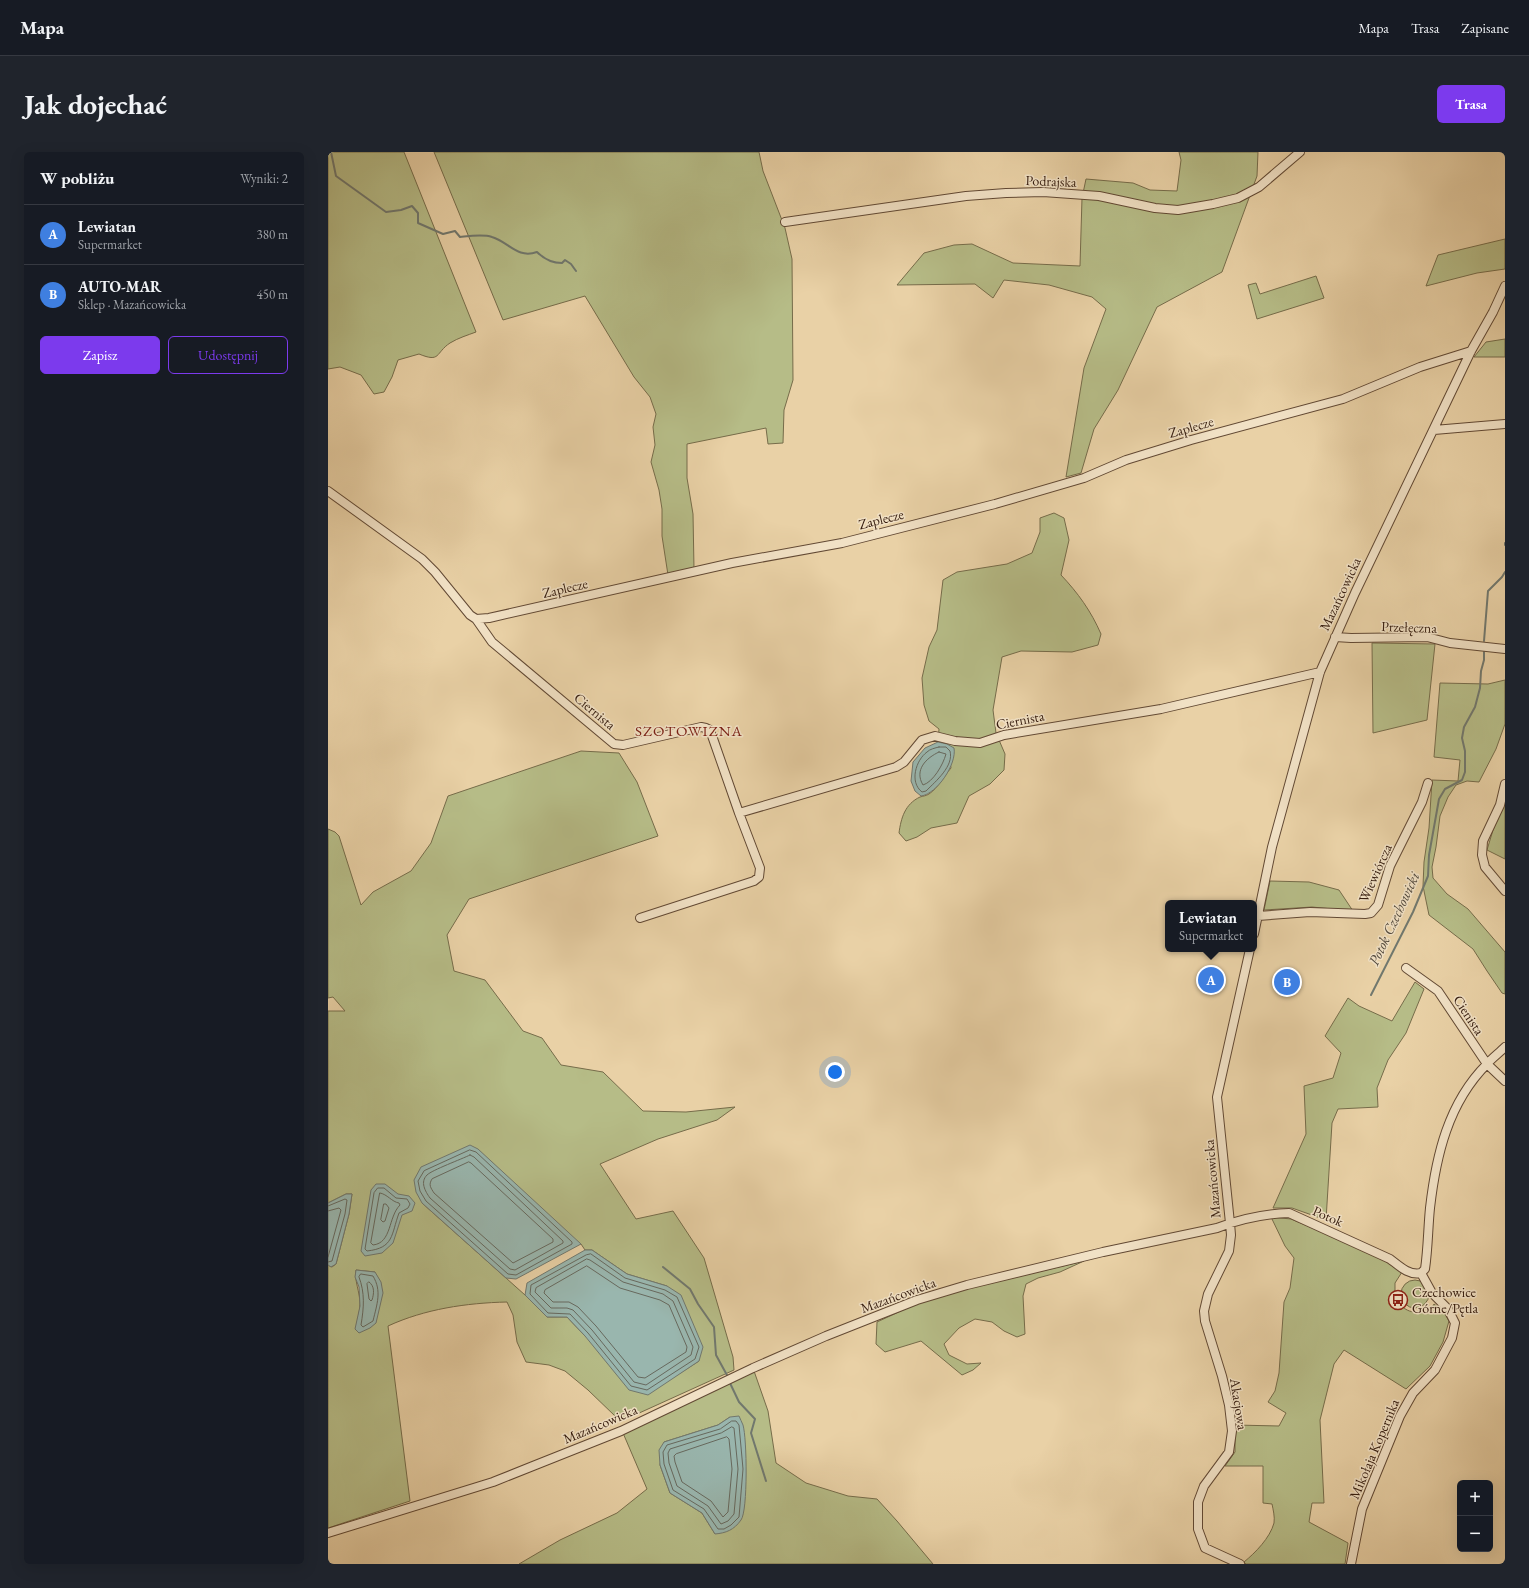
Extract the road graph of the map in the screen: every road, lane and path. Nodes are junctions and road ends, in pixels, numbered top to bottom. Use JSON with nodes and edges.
{"nodes":[{"id":1,"x":1300,"y":152,"type":"edge"},
{"id":2,"x":785,"y":222,"type":"dead end"},
{"id":3,"x":1505,"y":286,"type":"edge"},
{"id":4,"x":1471,"y":351,"type":"junction"},
{"id":5,"x":1505,"y":424,"type":"edge"},
{"id":6,"x":1434,"y":430,"type":"junction"},
{"id":7,"x":328,"y":491,"type":"edge"},
{"id":8,"x":476,"y":619,"type":"junction"},
{"id":9,"x":1335,"y":637,"type":"junction"},
{"id":10,"x":1505,"y":649,"type":"edge"},
{"id":11,"x":1320,"y":672,"type":"junction"},
{"id":12,"x":1428,"y":783,"type":"dead end"},
{"id":13,"x":1505,"y":784,"type":"edge"},
{"id":14,"x":739,"y":813,"type":"junction"},
{"id":15,"x":1505,"y":891,"type":"edge"},
{"id":16,"x":1258,"y":916,"type":"junction"},
{"id":17,"x":640,"y":918,"type":"dead end"},
{"id":18,"x":1257,"y":920,"type":"edge"},
{"id":19,"x":1249,"y":952,"type":"edge"},
{"id":20,"x":1406,"y":968,"type":"dead end"},
{"id":21,"x":1505,"y":1048,"type":"edge"},
{"id":22,"x":1486,"y":1064,"type":"junction"},
{"id":23,"x":1505,"y":1081,"type":"edge"},
{"id":24,"x":1230,"y":1223,"type":"junction"},
{"id":25,"x":1421,"y":1273,"type":"junction"},
{"id":26,"x":328,"y":1533,"type":"edge"},
{"id":27,"x":1240,"y":1564,"type":"edge"},
{"id":28,"x":1351,"y":1564,"type":"edge"}],
"edges":[{"from":1,"to":2,"type":"street","name":"Podrajska"},
{"from":3,"to":4,"type":"street","name":"Mazańcowicka"},
{"from":4,"to":6,"type":"street","name":"Mazańcowicka"},
{"from":4,"to":8,"type":"street","name":"Zaplecze"},
{"from":5,"to":6,"type":"street"},
{"from":6,"to":9,"type":"street","name":"Mazańcowicka"},
{"from":7,"to":8,"type":"street"},
{"from":8,"to":14,"type":"street","name":"Ciernista"},
{"from":9,"to":10,"type":"street","name":"Przełęczna"},
{"from":9,"to":11,"type":"street","name":"Mazańcowicka"},
{"from":11,"to":14,"type":"street","name":"Ciernista"},
{"from":11,"to":16,"type":"street","name":"Mazańcowicka"},
{"from":12,"to":16,"type":"street","name":"Wiewiórcza"},
{"from":13,"to":15,"type":"street"},
{"from":14,"to":17,"type":"street","name":"Ciernista"},
{"from":16,"to":18,"type":"street","name":"Mazańcowicka"},
{"from":19,"to":24,"type":"street","name":"Mazańcowicka"},
{"from":20,"to":22,"type":"street","name":"Cienista"},
{"from":21,"to":22,"type":"street"},
{"from":22,"to":23,"type":"street","name":"Cienista"},
{"from":22,"to":25,"type":"street"},
{"from":24,"to":25,"type":"street","name":"Potok"},
{"from":24,"to":26,"type":"street","name":"Mazańcowicka"},
{"from":24,"to":27,"type":"street","name":"Akacjowa"},
{"from":25,"to":28,"type":"street","name":"Mikołaja Kopernika"}]}
